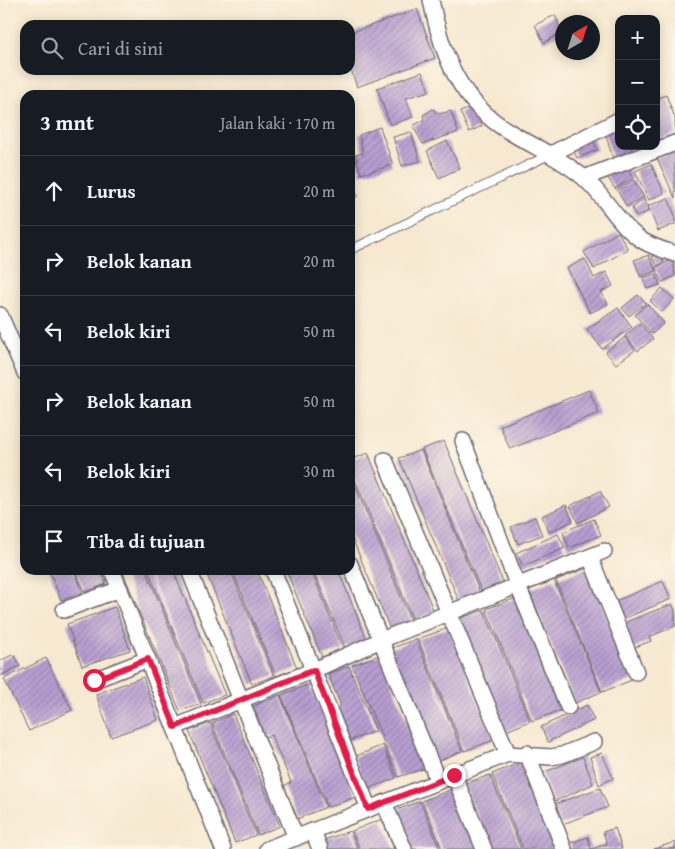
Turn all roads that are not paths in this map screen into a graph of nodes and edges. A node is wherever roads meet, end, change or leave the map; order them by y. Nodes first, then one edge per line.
1 (431, 0) edge
2 (615, 122) edge
3 (675, 143) edge
4 (550, 154) junction
5 (584, 178) junction
6 (355, 248) edge
7 (675, 254) edge
8 (0, 315) edge
9 (20, 361) edge
10 (462, 441) dead end
11 (385, 460) dead end
12 (114, 575) edge
13 (191, 575) edge
14 (275, 575) edge
15 (354, 575) edge
16 (517, 584) junction
17 (120, 590) junction
18 (64, 610) dead end
19 (449, 614) junction
20 (381, 640) junction
21 (148, 659) junction
22 (314, 670) junction
23 (636, 672) dead end
24 (94, 680) dead end
25 (240, 701) junction
26 (568, 707) dead end
27 (175, 727) junction
28 (594, 742) dead end
29 (527, 753) junction
30 (508, 754) junction
31 (454, 775) junction
32 (438, 781) junction
33 (384, 803) junction
34 (368, 809) junction
35 (313, 831) junction
36 (296, 838) junction
37 (223, 849) edge
38 (267, 849) edge
39 (320, 849) edge
40 (404, 849) edge
41 (484, 849) edge
42 (564, 849) edge

1 - 4 street
2 - 4 street
3 - 5 street
4 - 5 street
4 - 6 lane
5 - 7 street
8 - 9 street
10 - 16 street
11 - 19 street
12 - 17 street
13 - 25 street
14 - 22 street
15 - 20 street
16 - 19 street
16 - 23 street
16 - 26 street
17 - 18 street
17 - 21 street
19 - 20 street
19 - 30 street
20 - 22 street
20 - 32 street
21 - 24 street
21 - 27 street
22 - 25 street
22 - 34 street
25 - 27 street
25 - 36 street
27 - 37 street
28 - 29 street
29 - 30 street
29 - 42 street
30 - 31 street
31 - 32 street
31 - 41 street
32 - 33 street
33 - 34 street
33 - 40 street
34 - 35 street
35 - 36 street
35 - 39 street
36 - 38 street

